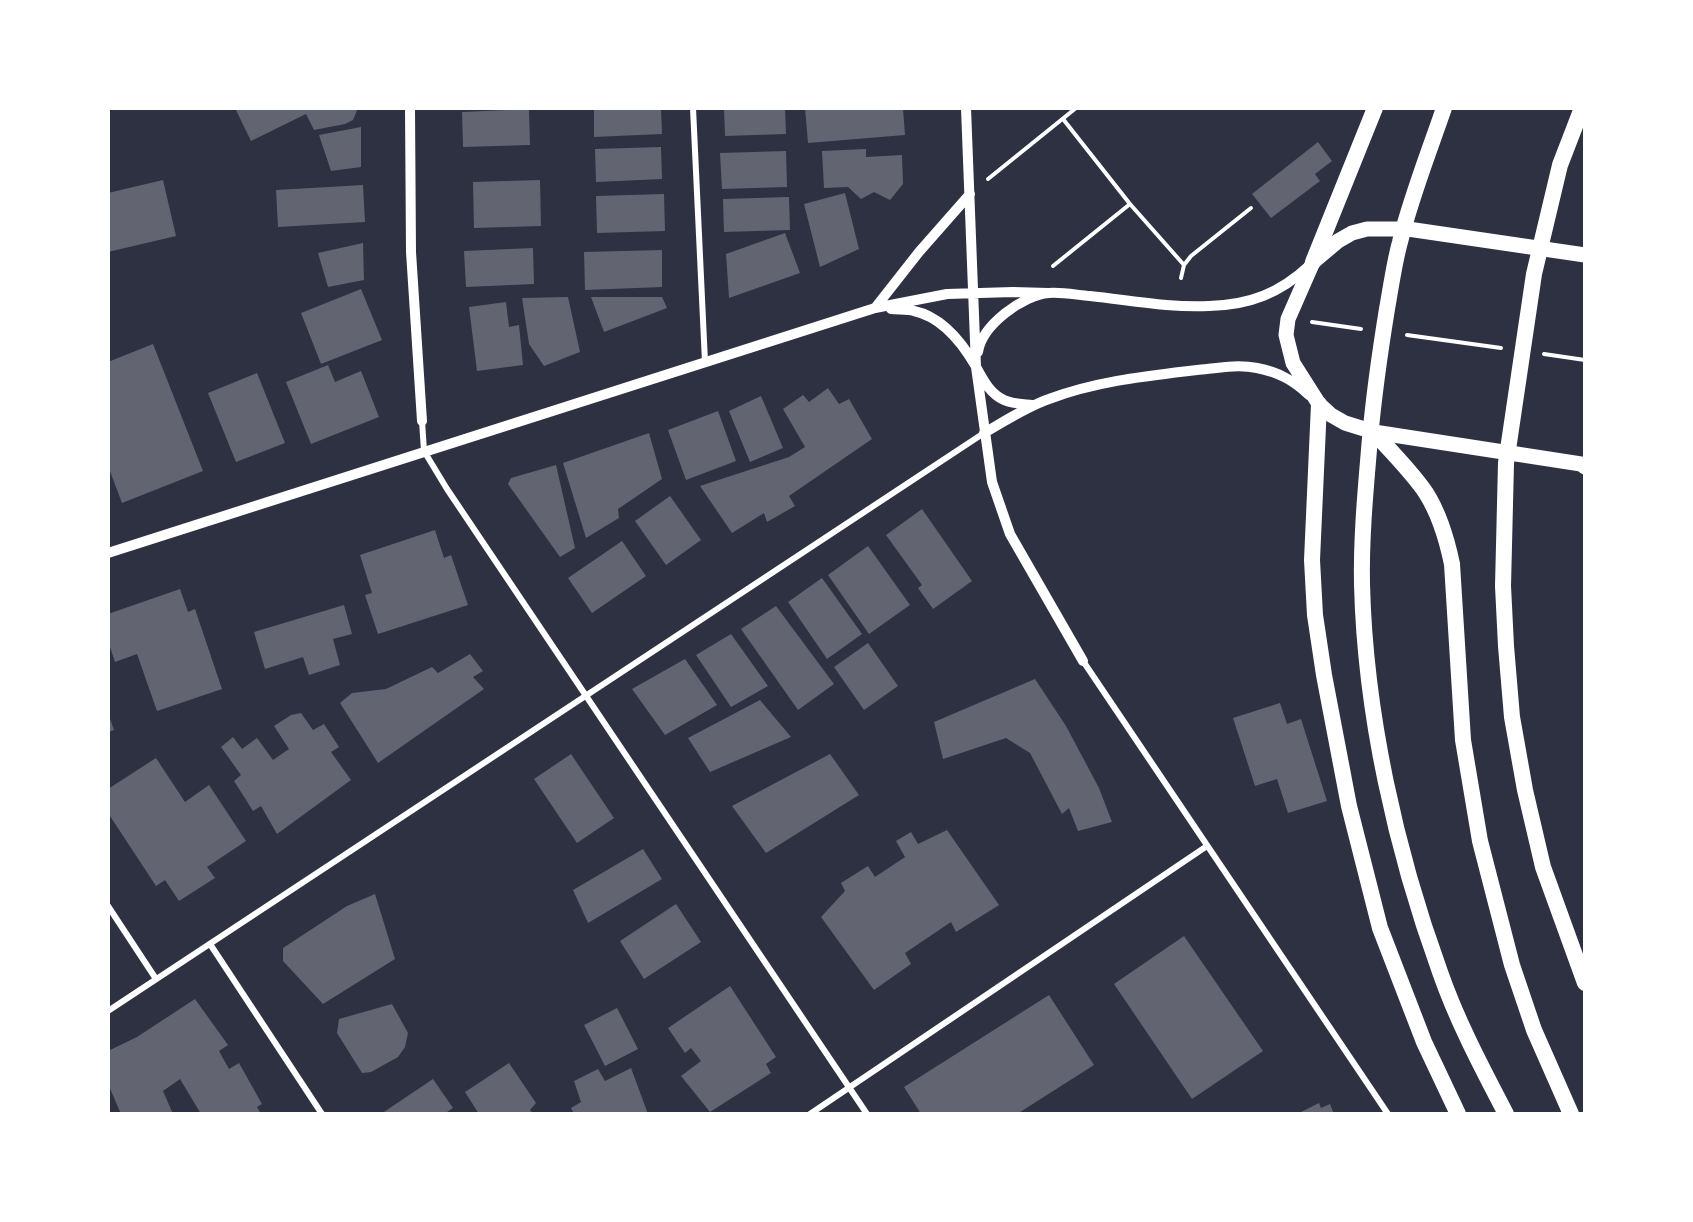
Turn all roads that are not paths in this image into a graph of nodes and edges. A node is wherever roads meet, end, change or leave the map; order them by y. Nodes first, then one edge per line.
1 (410, 108) edge
2 (693, 108) edge
3 (966, 108) edge
4 (1375, 108) edge
5 (1444, 108) edge
6 (1582, 108) edge
7 (970, 194) junction
8 (1585, 255) edge
9 (1313, 262) junction
10 (973, 293) junction
11 (1048, 293) junction
12 (875, 308) junction
13 (705, 362) junction
14 (976, 367) junction
15 (1319, 404) junction
16 (1032, 405) junction
17 (422, 421) joint
18 (1374, 432) junction
19 (984, 433) junction
20 (424, 451) junction
21 (1584, 465) edge
22 (108, 553) edge
23 (1083, 661) joint
24 (586, 696) junction
25 (1207, 846) junction
26 (108, 906) edge
27 (210, 944) junction
28 (156, 979) junction
29 (1585, 983) edge
30 (108, 1011) edge
31 (849, 1088) junction
32 (322, 1114) edge
33 (810, 1114) edge
34 (867, 1114) edge
35 (1388, 1114) edge
36 (1458, 1114) edge
37 (1506, 1114) edge
38 (1571, 1114) edge

1 - 17 street
2 - 13 street
3 - 7 street
4 - 9 highway
5 - 37 highway
6 - 29 highway
7 - 10 street
7 - 12 street
8 - 9 main road
9 - 11 street
9 - 15 main road
10 - 11 street
10 - 12 street
10 - 14 street
11 - 14 street
12 - 13 street
12 - 14 street
13 - 20 street
14 - 16 street
14 - 19 street
15 - 16 street
15 - 18 main road
15 - 36 highway
16 - 19 street
17 - 20 street
18 - 21 main road
18 - 38 highway
19 - 23 street
19 - 24 street
20 - 22 street
20 - 24 street
23 - 25 street
24 - 27 street
24 - 31 street
25 - 31 street
25 - 35 street
26 - 28 street
27 - 28 street
27 - 32 street
28 - 30 street
31 - 33 street
31 - 34 street

